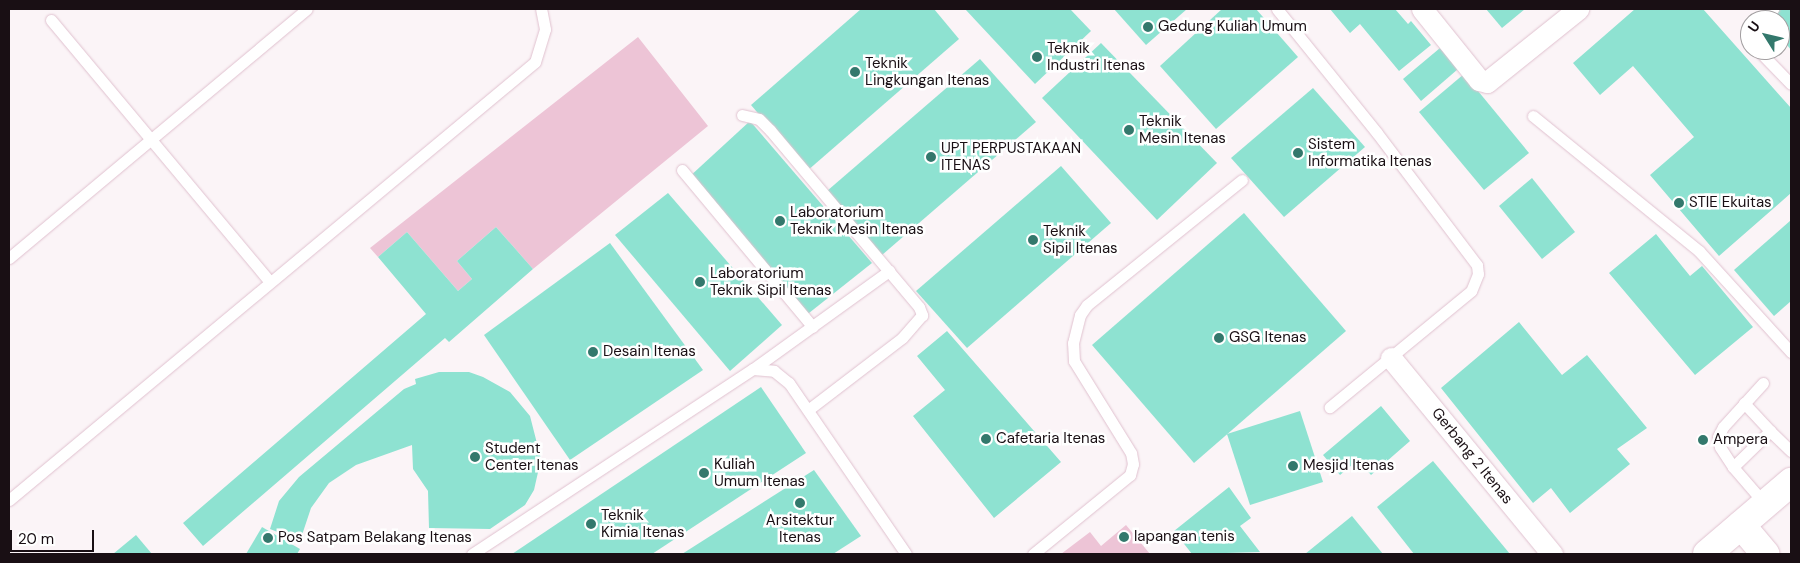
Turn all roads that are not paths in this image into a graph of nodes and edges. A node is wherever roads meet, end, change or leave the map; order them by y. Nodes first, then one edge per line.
1 (307, 9) edge
2 (541, 9) edge
3 (1277, 9) edge
4 (1422, 9) edge
5 (1578, 9) edge
6 (51, 20) dead end
7 (1768, 60) edge
8 (1791, 84) edge
9 (742, 115) dead end
10 (1533, 116) dead end
11 (153, 139) junction
12 (682, 170) dead end
13 (1242, 180) dead end
14 (9, 258) edge
15 (889, 271) junction
16 (270, 282) junction
17 (813, 327) junction
18 (1791, 351) edge
19 (1391, 358) junction
20 (754, 369) junction
21 (1763, 383) dead end
22 (1744, 404) junction
23 (1330, 407) dead end
24 (809, 409) junction
25 (1770, 431) junction
26 (1791, 451) edge
27 (1732, 467) junction
28 (1791, 482) edge
29 (9, 500) edge
30 (1765, 504) junction
31 (1741, 525) junction
32 (472, 554) edge
33 (906, 554) edge
34 (1033, 554) edge
35 (1552, 554) edge
36 (1707, 554) edge
37 (1765, 554) edge

1 - 11 lane
2 - 16 lane
3 - 19 lane
4 - 5 street
6 - 11 lane
7 - 8 lane
9 - 15 lane
10 - 18 lane
11 - 14 lane
11 - 16 lane
12 - 17 lane
13 - 34 lane
15 - 17 lane
15 - 24 lane
16 - 29 lane
17 - 20 lane
19 - 23 lane
19 - 35 street, Gerbang 2 Itenas
20 - 24 lane
20 - 32 lane
21 - 22 lane
22 - 25 lane
22 - 27 lane
24 - 33 lane
25 - 26 lane
25 - 27 lane
27 - 30 lane
28 - 30 main road
30 - 31 main road
31 - 36 main road
31 - 37 main road

